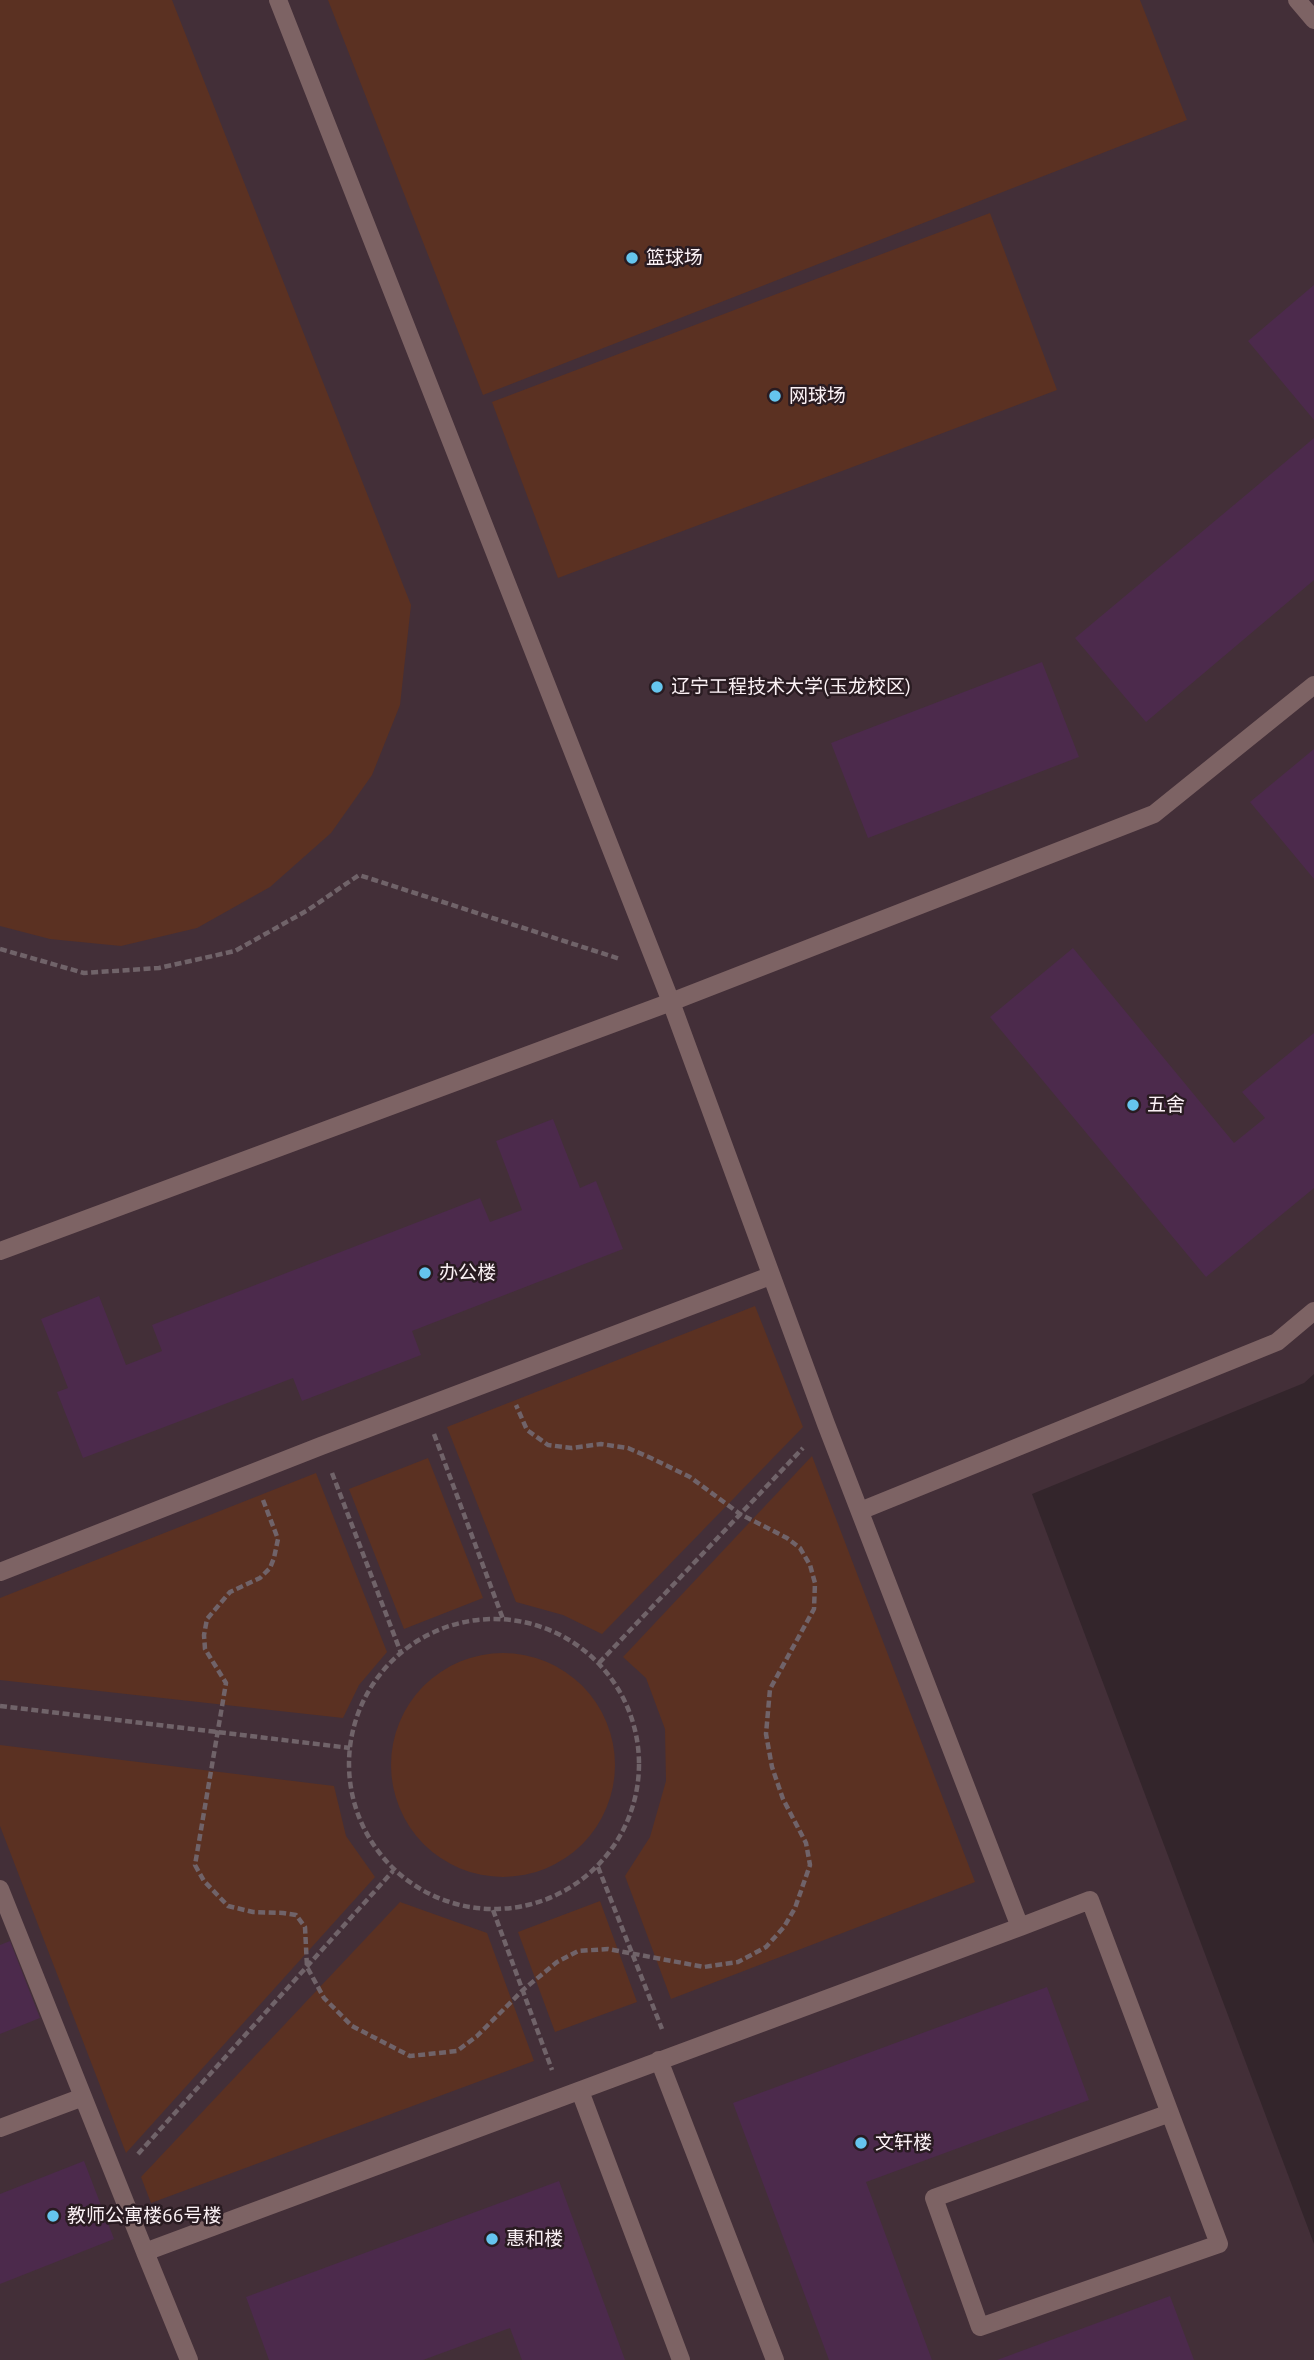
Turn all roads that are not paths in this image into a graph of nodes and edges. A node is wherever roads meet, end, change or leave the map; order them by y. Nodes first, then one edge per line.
1 (278, 0) edge
2 (1297, 0) edge
3 (1314, 20) edge
4 (1314, 685) edge
5 (671, 1002) junction
6 (0, 1251) edge
7 (770, 1276) junction
8 (1314, 1311) edge
9 (860, 1511) junction
10 (0, 1572) edge
11 (0, 1889) edge
12 (1020, 1927) junction
13 (665, 2057) junction
14 (580, 2091) junction
15 (83, 2097) junction
16 (1170, 2113) junction
17 (0, 2128) edge
18 (145, 2252) junction
19 (189, 2360) edge
20 (681, 2360) edge
21 (775, 2360) edge

1 - 5 street
2 - 3 street
4 - 5 street
5 - 6 street
5 - 7 street
7 - 9 street
7 - 10 street
8 - 9 street
9 - 12 street
11 - 15 street
12 - 13 street
12 - 16 street
13 - 14 street
13 - 21 street
14 - 18 street
14 - 20 street
15 - 17 street
15 - 18 street
16 - 16 street
18 - 19 street

